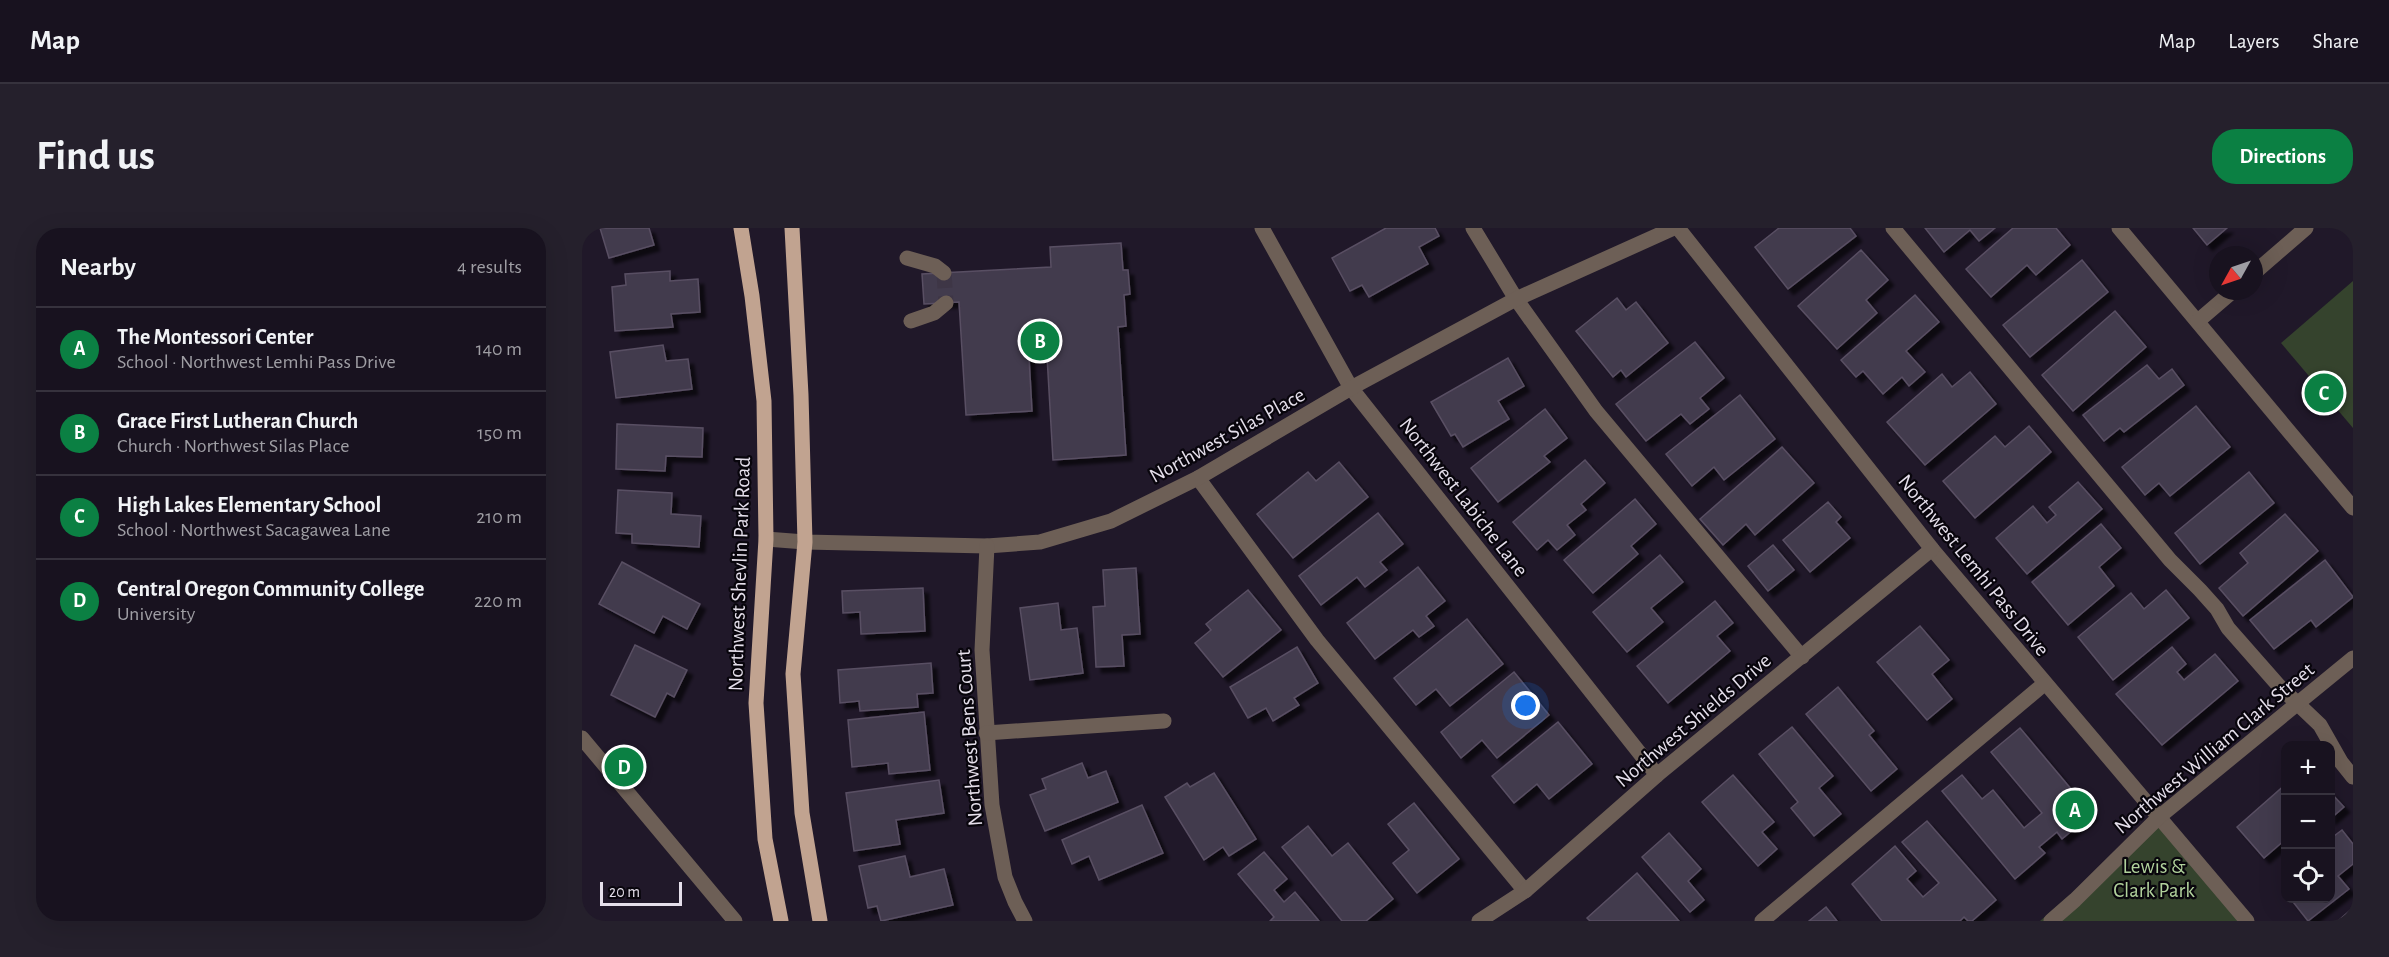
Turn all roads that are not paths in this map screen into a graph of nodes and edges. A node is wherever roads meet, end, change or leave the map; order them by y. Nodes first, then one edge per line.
1 (741, 228) edge
2 (792, 228) edge
3 (1262, 228) edge
4 (1473, 228) edge
5 (1676, 228) edge
6 (1893, 228) edge
7 (2119, 228) edge
8 (2306, 228) edge
9 (907, 258) dead end
10 (2263, 265) edge
11 (944, 273) dead end
12 (1516, 299) junction
13 (2222, 300) edge
14 (946, 303) dead end
15 (911, 321) dead end
16 (2198, 321) junction
17 (1351, 388) junction
18 (1198, 478) junction
19 (2353, 508) edge
20 (766, 539) junction
21 (805, 542) junction
22 (987, 546) junction
23 (1932, 549) junction
24 (1803, 657) junction
25 (2353, 657) edge
26 (2044, 684) junction
27 (2297, 703) junction
28 (1164, 721) dead end
29 (986, 733) junction
30 (582, 738) edge
31 (1657, 775) junction
32 (2353, 777) edge
33 (2159, 817) junction
34 (1526, 891) junction
35 (735, 921) edge
36 (781, 921) edge
37 (820, 921) edge
38 (1025, 921) edge
39 (1479, 921) edge
40 (1762, 921) edge
41 (2051, 921) edge
42 (2247, 921) edge

1 - 20 main road, Northwest Shevlin Park Road
2 - 21 main road
3 - 17 street, Northwest Labiche Lane
4 - 12 street
5 - 12 street, Northwest Silas Place
5 - 23 street, Northwest Lemhi Pass Drive
6 - 27 street
7 - 16 street
8 - 10 street
9 - 11 street
12 - 17 street, Northwest Silas Place
12 - 24 street
13 - 16 street
14 - 15 street
16 - 19 street
17 - 18 street, Northwest Silas Place
17 - 31 street, Northwest Labiche Lane
18 - 22 street, Northwest Silas Place
18 - 34 street
20 - 21 street, Northwest Silas Place
20 - 36 main road, Northwest Shevlin Park Road
21 - 22 street, Northwest Silas Place
21 - 37 main road
22 - 29 street, Northwest Bens Court
23 - 24 street, Northwest Shields Drive
23 - 26 street, Northwest Lemhi Pass Drive
24 - 31 street, Northwest Shields Drive
25 - 27 street, Northwest William Clark Street
26 - 33 street, Northwest Lemhi Pass Drive
26 - 40 street
27 - 32 street
27 - 33 street, Northwest William Clark Street
28 - 29 street
29 - 38 street, Northwest Bens Court
30 - 35 street
31 - 34 street, Northwest Shields Drive
33 - 41 street, Northwest William Clark Street
33 - 42 street, Northwest Lemhi Pass Drive
34 - 39 street, Northwest Shields Drive

